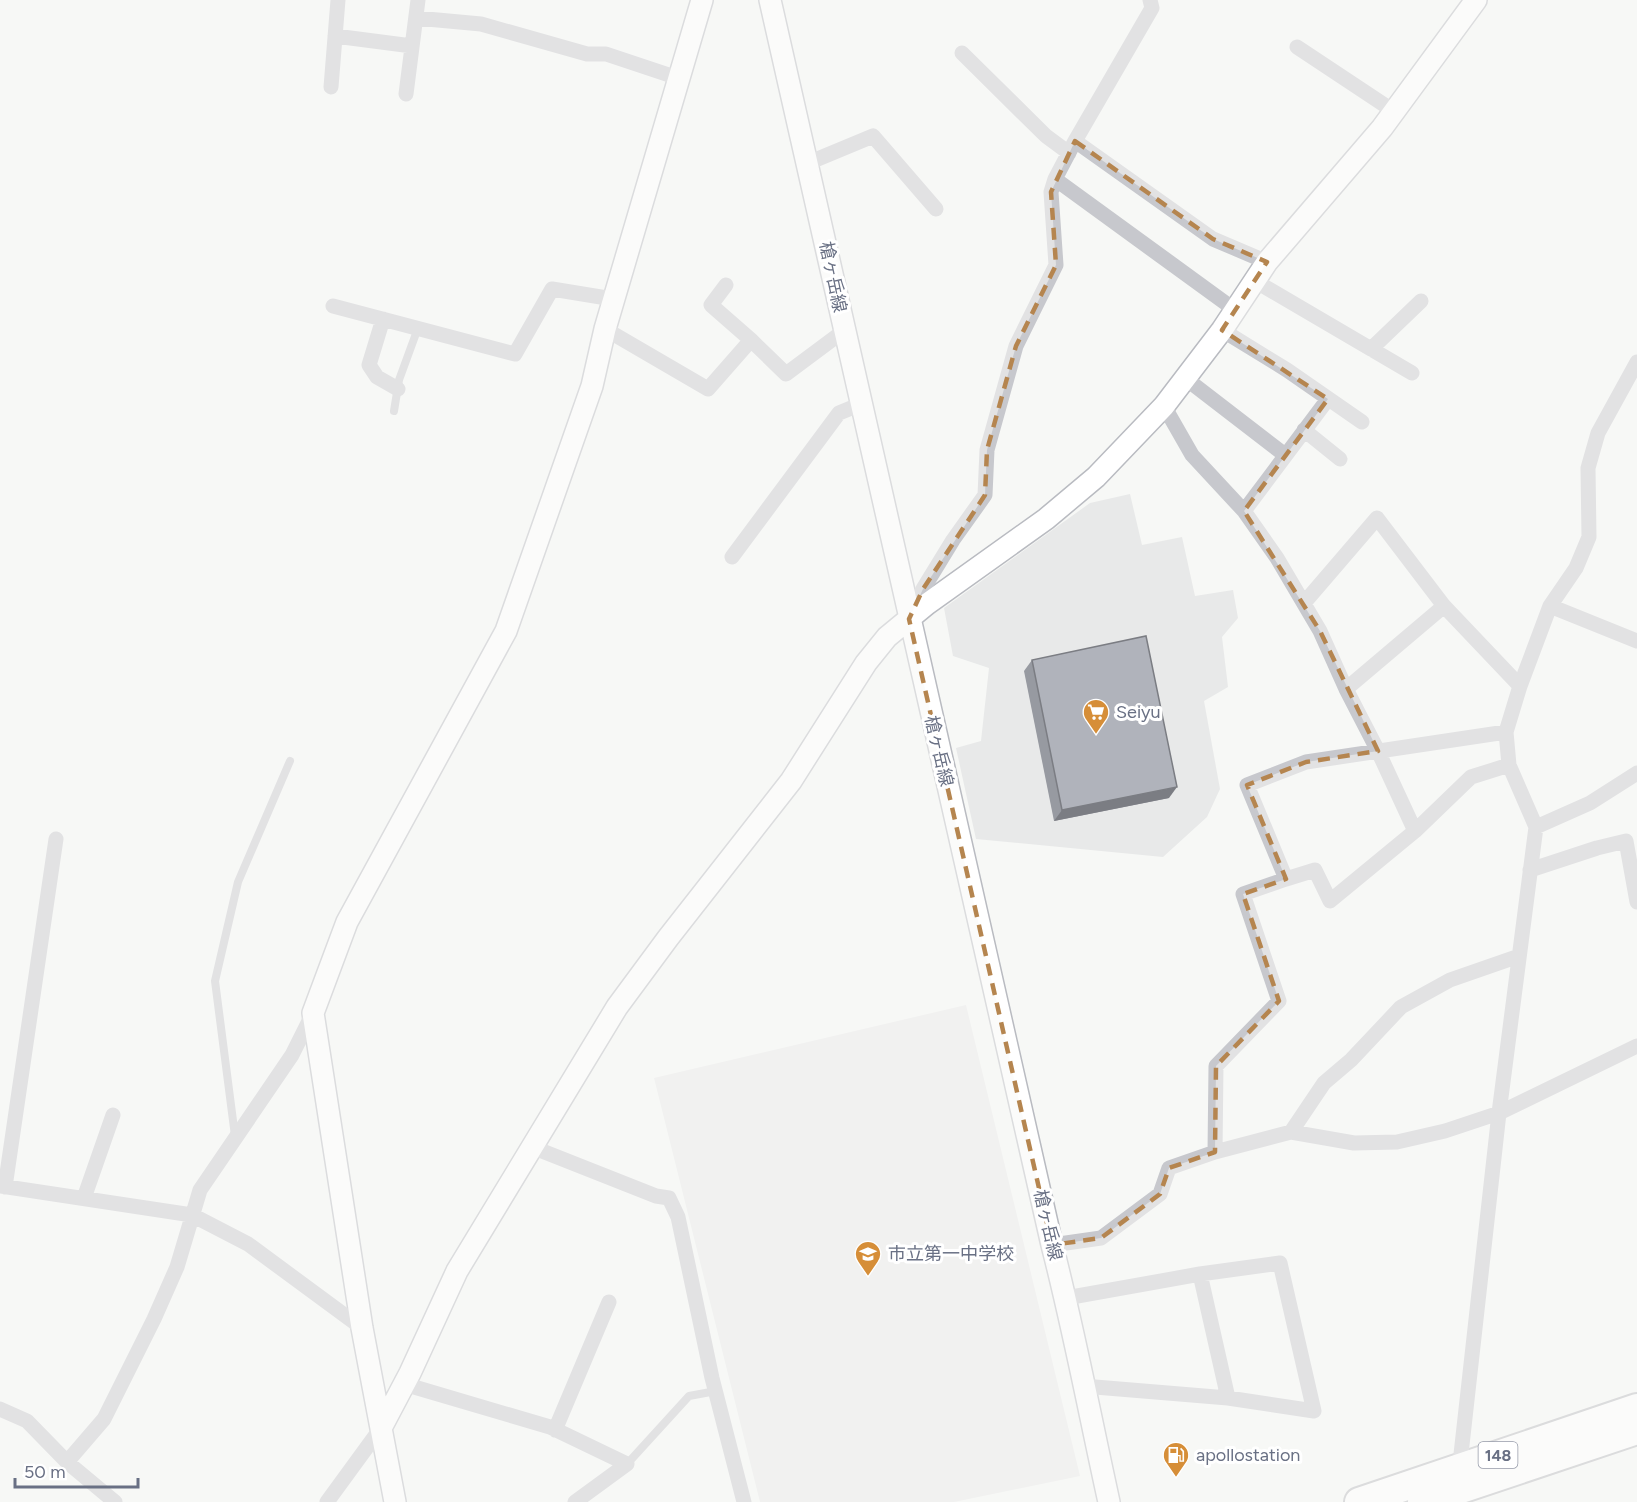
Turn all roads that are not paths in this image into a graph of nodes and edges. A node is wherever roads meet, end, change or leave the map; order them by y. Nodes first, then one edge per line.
1 (338, 0) edge
2 (418, 0) edge
3 (702, 0) edge
4 (770, 0) edge
5 (1150, 0) edge
6 (1476, 0) edge
7 (416, 18) junction
8 (335, 36) junction
9 (412, 46) junction
10 (1297, 47) dead end
11 (962, 53) dead end
12 (678, 78) junction
13 (331, 87) dead end
14 (406, 94) dead end
15 (1395, 112) junction
16 (1072, 147) junction
17 (808, 163) junction
18 (1055, 179) junction
19 (936, 209) dead end
20 (1267, 262) junction
21 (1255, 281) junction
22 (726, 285) dead end
23 (613, 300) junction
24 (1421, 301) dead end
25 (333, 306) dead end
26 (1235, 310) junction
27 (383, 319) junction
28 (418, 328) junction
29 (604, 329) junction
30 (844, 330) junction
31 (1222, 330) junction
32 (751, 340) junction
33 (1371, 349) junction
34 (1637, 362) edge
35 (1412, 373) dead end
36 (1185, 378) junction
37 (398, 389) junction
38 (1328, 399) junction
39 (861, 404) junction
40 (1164, 406) junction
41 (394, 411) dead end
42 (1362, 422) dead end
43 (1304, 430) junction
44 (1286, 455) junction
45 (1340, 459) dead end
46 (1244, 511) junction
47 (732, 557) dead end
48 (1304, 603) junction
49 (1444, 606) junction
50 (1550, 606) junction
51 (909, 619) junction
52 (1637, 641) edge
53 (1520, 686) junction
54 (1346, 689) junction
55 (1506, 732) junction
56 (1378, 750) junction
57 (290, 761) dead end
58 (1509, 765) junction
59 (1637, 772) edge
60 (1536, 827) junction
61 (1415, 831) junction
62 (56, 839) dead end
63 (1530, 870) junction
64 (1286, 879) junction
65 (1637, 902) edge
66 (1519, 956) junction
67 (314, 1013) junction
68 (1637, 1046) edge
69 (1499, 1113) junction
70 (113, 1115) dead end
71 (1292, 1132) junction
72 (236, 1138) junction
73 (532, 1147) junction
74 (1215, 1152) junction
75 (3, 1186) edge
76 (84, 1198) junction
77 (192, 1215) junction
78 (1052, 1245) junction
79 (1200, 1274) junction
80 (1066, 1298) junction
81 (609, 1302) dead end
82 (362, 1328) junction
83 (404, 1384) junction
84 (1083, 1386) junction
85 (716, 1391) junction
86 (1228, 1398) junction
87 (1637, 1408) edge
88 (0, 1409) edge
89 (381, 1428) junction
90 (555, 1430) junction
91 (1637, 1430) edge
92 (67, 1462) junction
93 (627, 1464) junction
94 (1457, 1487) edge
95 (115, 1502) edge
96 (327, 1502) edge
97 (395, 1502) edge
98 (575, 1502) edge
99 (744, 1502) edge
100 (1109, 1502) edge
101 (1359, 1502) edge
102 (1422, 1502) edge

1 - 8 street
2 - 7 street
3 - 12 street
4 - 17 street, 槍ヶ岳線
5 - 16 street
6 - 15 street
7 - 9 street
7 - 12 street
8 - 9 street
8 - 13 street
9 - 14 street
10 - 15 street
11 - 16 street
12 - 23 street
15 - 20 street
16 - 18 street
16 - 20 street
17 - 19 street
17 - 30 street, 槍ヶ岳線
18 - 26 street
18 - 51 street
20 - 21 street
21 - 26 street
21 - 33 street
22 - 32 street
23 - 28 street
23 - 29 street
24 - 33 street
25 - 27 street
26 - 31 street
27 - 28 street
27 - 37 street
28 - 37 lane
29 - 32 street
29 - 67 street
30 - 32 street
30 - 39 street, 槍ヶ岳線
31 - 36 street
31 - 38 street
33 - 35 street
34 - 50 street
36 - 40 street
36 - 44 street
37 - 41 lane
38 - 42 street
38 - 43 street
39 - 47 street
39 - 51 street, 槍ヶ岳線
40 - 46 street
40 - 51 street
43 - 44 street
43 - 45 street
44 - 46 street
46 - 48 street
48 - 49 street
48 - 54 street
49 - 53 street
49 - 54 street
50 - 52 street
50 - 53 street
51 - 73 street
51 - 78 street, 槍ヶ岳線
53 - 55 street
54 - 56 street
55 - 56 street
55 - 58 street
56 - 61 street
56 - 64 street
57 - 72 lane
58 - 60 street
58 - 61 street
59 - 60 street
60 - 63 street
61 - 64 street
62 - 75 street
63 - 65 street
63 - 66 street
64 - 74 street
66 - 69 street
66 - 71 street
67 - 72 street
67 - 82 street
68 - 69 street
69 - 71 street
69 - 94 street
70 - 76 street
71 - 74 street
72 - 77 street
73 - 83 street
73 - 85 street
74 - 78 street
75 - 76 street
76 - 77 street
77 - 82 street
77 - 92 street
78 - 80 street, 槍ヶ岳線
79 - 80 street
79 - 86 street
79 - 86 street
80 - 84 street, 槍ヶ岳線
81 - 90 street
82 - 89 street
83 - 89 street
83 - 90 street
84 - 86 street
84 - 100 street, 槍ヶ岳線
85 - 93 lane
85 - 99 street
87 - 94 highway, 148
88 - 92 street
89 - 96 street
89 - 97 street
90 - 93 street
91 - 94 highway, 148
92 - 95 street
93 - 98 street
94 - 101 highway, 148
94 - 102 highway, 148

